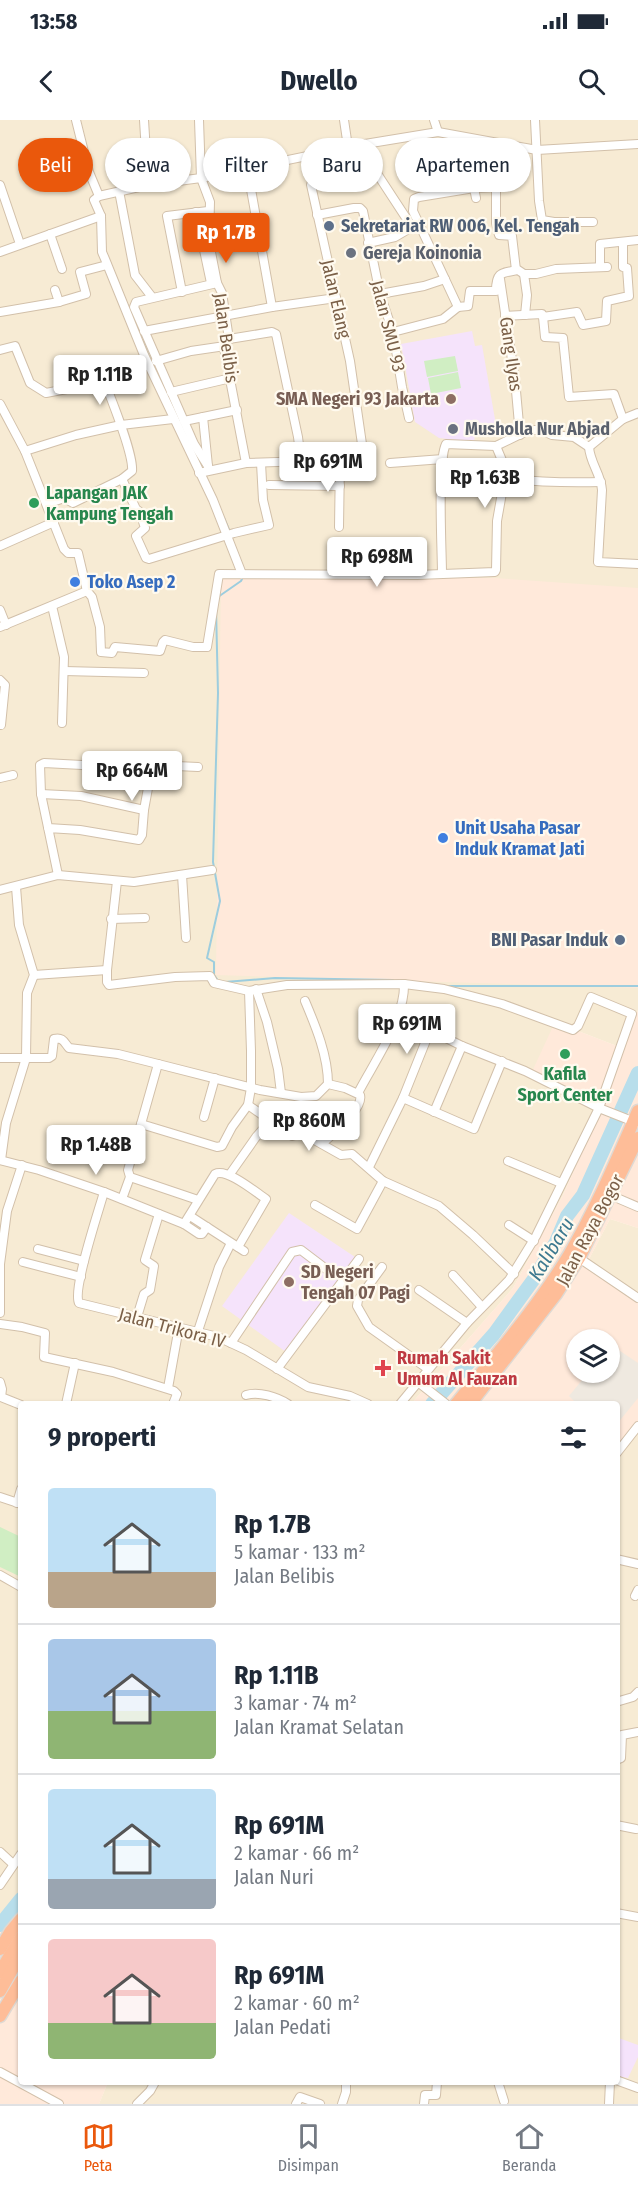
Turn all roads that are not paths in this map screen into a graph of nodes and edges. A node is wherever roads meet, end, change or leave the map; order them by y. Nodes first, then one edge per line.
1 (76, 120) edge
2 (144, 120) edge
3 (208, 120) edge
4 (344, 120) edge
5 (434, 120) edge
6 (535, 120) edge
7 (199, 121) edge
8 (438, 132) junction
9 (145, 138) edge
10 (347, 138) edge
11 (467, 138) edge
12 (383, 141) edge
13 (638, 146) edge
14 (531, 149) edge
15 (537, 150) junction
16 (201, 178) junction
17 (191, 179) edge
18 (383, 182) edge
19 (0, 184) edge
20 (115, 192) edge
21 (119, 192) edge
22 (251, 192) edge
23 (312, 192) edge
24 (450, 192) edge
25 (475, 192) edge
26 (496, 192) edge
27 (97, 197) junction
28 (476, 198) dead end
29 (208, 211) junction
30 (413, 211) junction
31 (196, 212) junction
32 (316, 215) junction
33 (405, 215) junction
34 (101, 216) junction
35 (167, 216) junction
36 (156, 218) dead end
37 (593, 222) dead end
38 (210, 228) junction
39 (200, 229) junction
40 (50, 234) junction
41 (638, 240) edge
42 (368, 243) junction
43 (623, 243) junction
44 (20, 244) junction
45 (0, 252) edge
46 (210, 262) junction
47 (107, 264) junction
48 (62, 268) dead end
49 (520, 272) junction
50 (500, 274) junction
51 (445, 279) junction
52 (214, 283) junction
53 (55, 290) dead end
54 (182, 292) junction
55 (380, 294) junction
56 (152, 297) junction
57 (336, 298) junction
58 (59, 302) junction
59 (272, 307) junction
60 (458, 307) junction
61 (0, 312) edge
62 (525, 315) junction
63 (226, 316) junction
64 (505, 316) junction
65 (543, 317) junction
66 (144, 332) junction
67 (393, 332) junction
68 (227, 342) junction
69 (0, 350) edge
70 (152, 363) junction
71 (103, 378) junction
72 (231, 378) junction
73 (171, 392) junction
74 (0, 404) edge
75 (237, 410) junction
76 (638, 413) edge
77 (203, 417) junction
78 (3, 418) edge
79 (410, 418) dead end
80 (172, 419) junction
81 (623, 419) junction
82 (184, 421) junction
83 (121, 425) junction
84 (520, 435) junction
85 (496, 446) junction
86 (589, 447) junction
87 (25, 451) junction
88 (443, 459) junction
89 (340, 460) junction
90 (301, 461) junction
91 (261, 463) junction
92 (390, 463) dead end
93 (246, 464) junction
94 (204, 471) junction
95 (504, 478) junction
96 (122, 479) junction
97 (602, 482) junction
98 (269, 485) dead end
99 (340, 486) junction
100 (47, 504) junction
101 (54, 522) junction
102 (339, 527) dead end
103 (230, 534) junction
104 (0, 546) edge
105 (638, 564) edge
106 (244, 574) junction
107 (442, 574) junction
108 (87, 591) junction
109 (52, 606) junction
110 (0, 610) edge
111 (3, 626) edge
112 (64, 671) junction
113 (144, 674) dead end
114 (0, 680) edge
115 (62, 723) dead end
116 (1, 726) edge
117 (198, 767) dead end
118 (13, 775) dead end
119 (150, 777) junction
120 (0, 778) edge
121 (41, 794) junction
122 (144, 810) junction
123 (48, 828) junction
124 (212, 870) dead end
125 (58, 875) junction
126 (182, 875) junction
127 (117, 881) junction
128 (16, 886) junction
129 (0, 890) edge
130 (145, 918) dead end
131 (111, 919) junction
132 (186, 938) dead end
133 (106, 970) junction
134 (34, 975) junction
135 (404, 984) junction
136 (252, 990) junction
137 (305, 1001) dead end
138 (462, 1046) junction
139 (0, 1058) edge
140 (26, 1058) junction
141 (502, 1061) junction
142 (158, 1064) junction
143 (215, 1078) junction
144 (328, 1084) junction
145 (250, 1088) junction
146 (358, 1093) junction
147 (281, 1094) junction
148 (403, 1098) junction
149 (248, 1105) junction
150 (602, 1109) junction
151 (435, 1112) junction
152 (204, 1117) dead end
153 (634, 1118) edge
154 (270, 1121) junction
155 (141, 1124) junction
156 (638, 1138) edge
157 (322, 1144) junction
158 (0, 1160) edge
159 (508, 1161) dead end
160 (22, 1165) junction
161 (370, 1165) dead end
162 (230, 1174) junction
163 (130, 1177) junction
164 (383, 1181) junction
165 (561, 1184) junction
166 (104, 1192) junction
167 (610, 1195) junction
168 (122, 1199) junction
169 (198, 1200) junction
170 (315, 1205) dead end
171 (638, 1207) edge
172 (159, 1214) junction
173 (190, 1216) junction
174 (183, 1224) junction
175 (509, 1225) dead end
176 (207, 1227) junction
177 (534, 1241) junction
178 (238, 1247) junction
179 (39, 1249) dead end
180 (579, 1258) junction
181 (359, 1259) dead end
182 (84, 1261) junction
183 (23, 1262) dead end
184 (0, 1264) edge
185 (382, 1267) dead end
186 (326, 1269) dead end
187 (514, 1274) junction
188 (453, 1275) dead end
189 (81, 1276) junction
190 (558, 1282) junction
191 (419, 1290) dead end
192 (638, 1298) edge
193 (482, 1307) junction
194 (0, 1313) edge
195 (137, 1317) junction
196 (467, 1323) junction
197 (0, 1324) edge
198 (180, 1327) junction
199 (198, 1331) junction
200 (231, 1342) junction
201 (75, 1363) junction
202 (277, 1369) junction
203 (428, 1369) junction
204 (0, 1382) edge
205 (418, 1382) junction
206 (168, 1388) junction
207 (246, 1395) dead end
208 (0, 1398) edge
209 (67, 1401) edge
210 (174, 1401) edge
211 (281, 1401) edge
212 (361, 1401) edge
213 (402, 1401) edge
214 (441, 1401) edge
215 (458, 1401) edge
216 (472, 1401) edge
217 (18, 1404) edge
218 (638, 1426) edge
219 (620, 1449) edge
220 (0, 1497) edge
221 (18, 1504) edge
222 (620, 1560) edge
223 (638, 1564) edge
224 (0, 1575) edge
225 (18, 1585) edge
226 (636, 1698) edge
227 (620, 1701) edge
228 (638, 1732) edge
229 (620, 1758) edge
230 (620, 1826) edge
231 (636, 1829) dead end
232 (0, 1852) edge
233 (18, 1858) edge
234 (13, 1864) junction
235 (0, 1885) edge
236 (620, 1914) edge
237 (638, 1917) edge
238 (18, 1922) edge
239 (18, 1942) edge
240 (0, 1949) edge
241 (18, 1959) edge
242 (0, 1971) edge
243 (18, 1987) edge
244 (0, 1991) edge
245 (0, 2016) edge
246 (0, 2072) edge
247 (620, 2081) edge
248 (18, 2082) edge
249 (24, 2085) edge
250 (153, 2085) edge
251 (346, 2085) edge
252 (437, 2085) edge
253 (499, 2085) edge
254 (610, 2085) edge
255 (638, 2088) edge
256 (504, 2102) dead end
257 (141, 2103) edge
258 (59, 2104) edge
259 (296, 2104) edge
260 (320, 2104) edge
261 (342, 2104) edge
262 (424, 2104) edge
263 (609, 2104) edge

1 - 27 street
2 - 9 street
3 - 7 street
4 - 10 street
5 - 8 street
6 - 15 street
7 - 16 street, Jalan Belibis
8 - 11 street
8 - 12 street
13 - 15 street
14 - 15 street
15 - 37 street
16 - 17 street
16 - 29 street, Jalan Belibis
18 - 33 street
19 - 44 street
20 - 27 street
21 - 56 street
22 - 59 street
23 - 32 street, Jalan Elang
24 - 30 street
25 - 28 street
26 - 49 street
27 - 34 street
29 - 31 street
29 - 38 street, Jalan Belibis
30 - 33 street
30 - 51 street
31 - 35 street
31 - 39 street, Jalan Belibis
32 - 42 street, Jalan SMU 93
32 - 57 street, Jalan Elang
33 - 42 street
34 - 40 street
34 - 47 street
35 - 36 street
35 - 54 street
38 - 39 street
38 - 46 street, Jalan Belibis
39 - 46 street, Jalan Belibis
40 - 44 street
40 - 48 street
41 - 43 street
42 - 55 street, Jalan SMU 93
43 - 49 street
43 - 65 street
44 - 45 street
46 - 52 street, Jalan Belibis
47 - 58 street
47 - 70 street
49 - 50 street
49 - 62 street
50 - 60 street
50 - 64 street, Gang Ilyas
51 - 55 street
51 - 60 street
52 - 54 street
52 - 63 street, Jalan Belibis
53 - 58 street
54 - 56 street
55 - 67 street, Jalan SMU 93
56 - 66 street
57 - 59 street
57 - 89 street, Jalan Elang
58 - 61 street
59 - 63 street
60 - 67 street
62 - 64 street
62 - 65 street
63 - 66 street
63 - 68 street, Jalan Belibis
64 - 84 street, Gang Ilyas
65 - 81 street
66 - 70 street
67 - 79 street, Jalan SMU 93
68 - 70 street
68 - 72 street, Jalan Belibis
68 - 90 street
69 - 71 street
70 - 71 street
70 - 73 street
70 - 80 street
71 - 83 street
72 - 73 street
72 - 75 street, Jalan Belibis
73 - 82 street
74 - 78 street
75 - 77 street
75 - 93 street, Jalan Belibis
76 - 81 street
77 - 82 street
77 - 94 street
78 - 87 street
80 - 83 street
80 - 94 street
81 - 86 street
82 - 94 street
83 - 87 street
83 - 96 street
84 - 85 street
84 - 86 street
85 - 88 street
85 - 95 street
86 - 97 street
87 - 100 street
88 - 92 street
88 - 107 street
89 - 90 street
89 - 99 street
90 - 91 street
91 - 93 street
91 - 103 street
93 - 94 street
94 - 103 street
95 - 97 street
95 - 107 street
96 - 100 street
96 - 103 street
97 - 105 street
98 - 99 street
99 - 102 street
100 - 101 street
101 - 104 street
101 - 108 street
103 - 106 street
106 - 107 street
106 - 108 street
108 - 109 street
109 - 111 street
109 - 112 street
110 - 111 street
112 - 113 street
112 - 115 street
114 - 116 street
117 - 119 street
118 - 120 street
119 - 121 street
119 - 122 street
121 - 122 street
121 - 123 street
122 - 123 street
123 - 125 street
124 - 126 street
125 - 127 street
125 - 128 street
126 - 127 street
126 - 132 street
127 - 131 street
128 - 129 street
128 - 134 street
130 - 131 street
131 - 133 street
133 - 134 street
133 - 136 street
134 - 140 street
135 - 136 street
135 - 146 street
135 - 150 street
136 - 145 street
136 - 147 street
137 - 144 street
138 - 141 street
138 - 148 street
138 - 151 street
139 - 140 street
140 - 142 street
140 - 158 street
141 - 150 street
141 - 151 street
142 - 143 street
142 - 155 street
143 - 145 street
143 - 152 street
144 - 146 street
144 - 147 street
145 - 147 street
145 - 149 street
146 - 157 street
148 - 151 street
148 - 161 street
149 - 154 street
149 - 155 street
150 - 153 street
150 - 165 street
153 - 190 highway, Jalan Raya Bogor
154 - 157 street
154 - 162 street
155 - 163 street
156 - 167 highway, Jalan Raya Bogor
157 - 164 street
158 - 160 street
159 - 165 street
160 - 166 street
160 - 184 street
162 - 169 street
162 - 178 street
163 - 168 street
163 - 169 street
164 - 170 street
164 - 187 street
165 - 177 street
166 - 168 street
166 - 182 street, Jalan Trikora IV
167 - 171 street
167 - 180 highway, Jalan Raya Bogor
168 - 172 street
169 - 173 street
172 - 174 street
172 - 195 street
173 - 174 street
173 - 176 street
174 - 176 street
175 - 177 street
176 - 178 street
177 - 187 street
178 - 199 street
179 - 182 street
180 - 190 highway, Jalan Raya Bogor
180 - 192 street
181 - 202 street
182 - 189 street, Jalan Trikora IV
183 - 189 street
184 - 194 street
185 - 203 street
186 - 200 street
187 - 193 street
188 - 193 street
189 - 195 street, Jalan Trikora IV
190 - 215 highway, Jalan Raya Bogor
190 - 216 highway, Jalan Raya Bogor
191 - 196 street
193 - 196 street
195 - 198 street, Jalan Trikora IV
196 - 203 street
197 - 201 street
198 - 199 street, Jalan Trikora IV
198 - 206 street
199 - 200 street, Jalan Trikora IV
200 - 202 street, Jalan Trikora IV
201 - 206 street
201 - 209 street
202 - 212 street, Jalan Trikora IV
203 - 205 street
204 - 208 street
205 - 213 street
205 - 214 street
206 - 210 street
207 - 211 street
208 - 217 street
218 - 219 street
220 - 221 street
222 - 223 street
224 - 225 street
226 - 227 street
228 - 229 street
230 - 231 street
232 - 234 street
233 - 234 street
234 - 235 street
236 - 237 street
238 - 240 highway
239 - 242 highway
241 - 244 highway
243 - 245 highway
246 - 248 street
247 - 255 street
249 - 258 street
250 - 257 street
251 - 261 street
252 - 262 street
253 - 256 street
254 - 263 street
259 - 260 street

